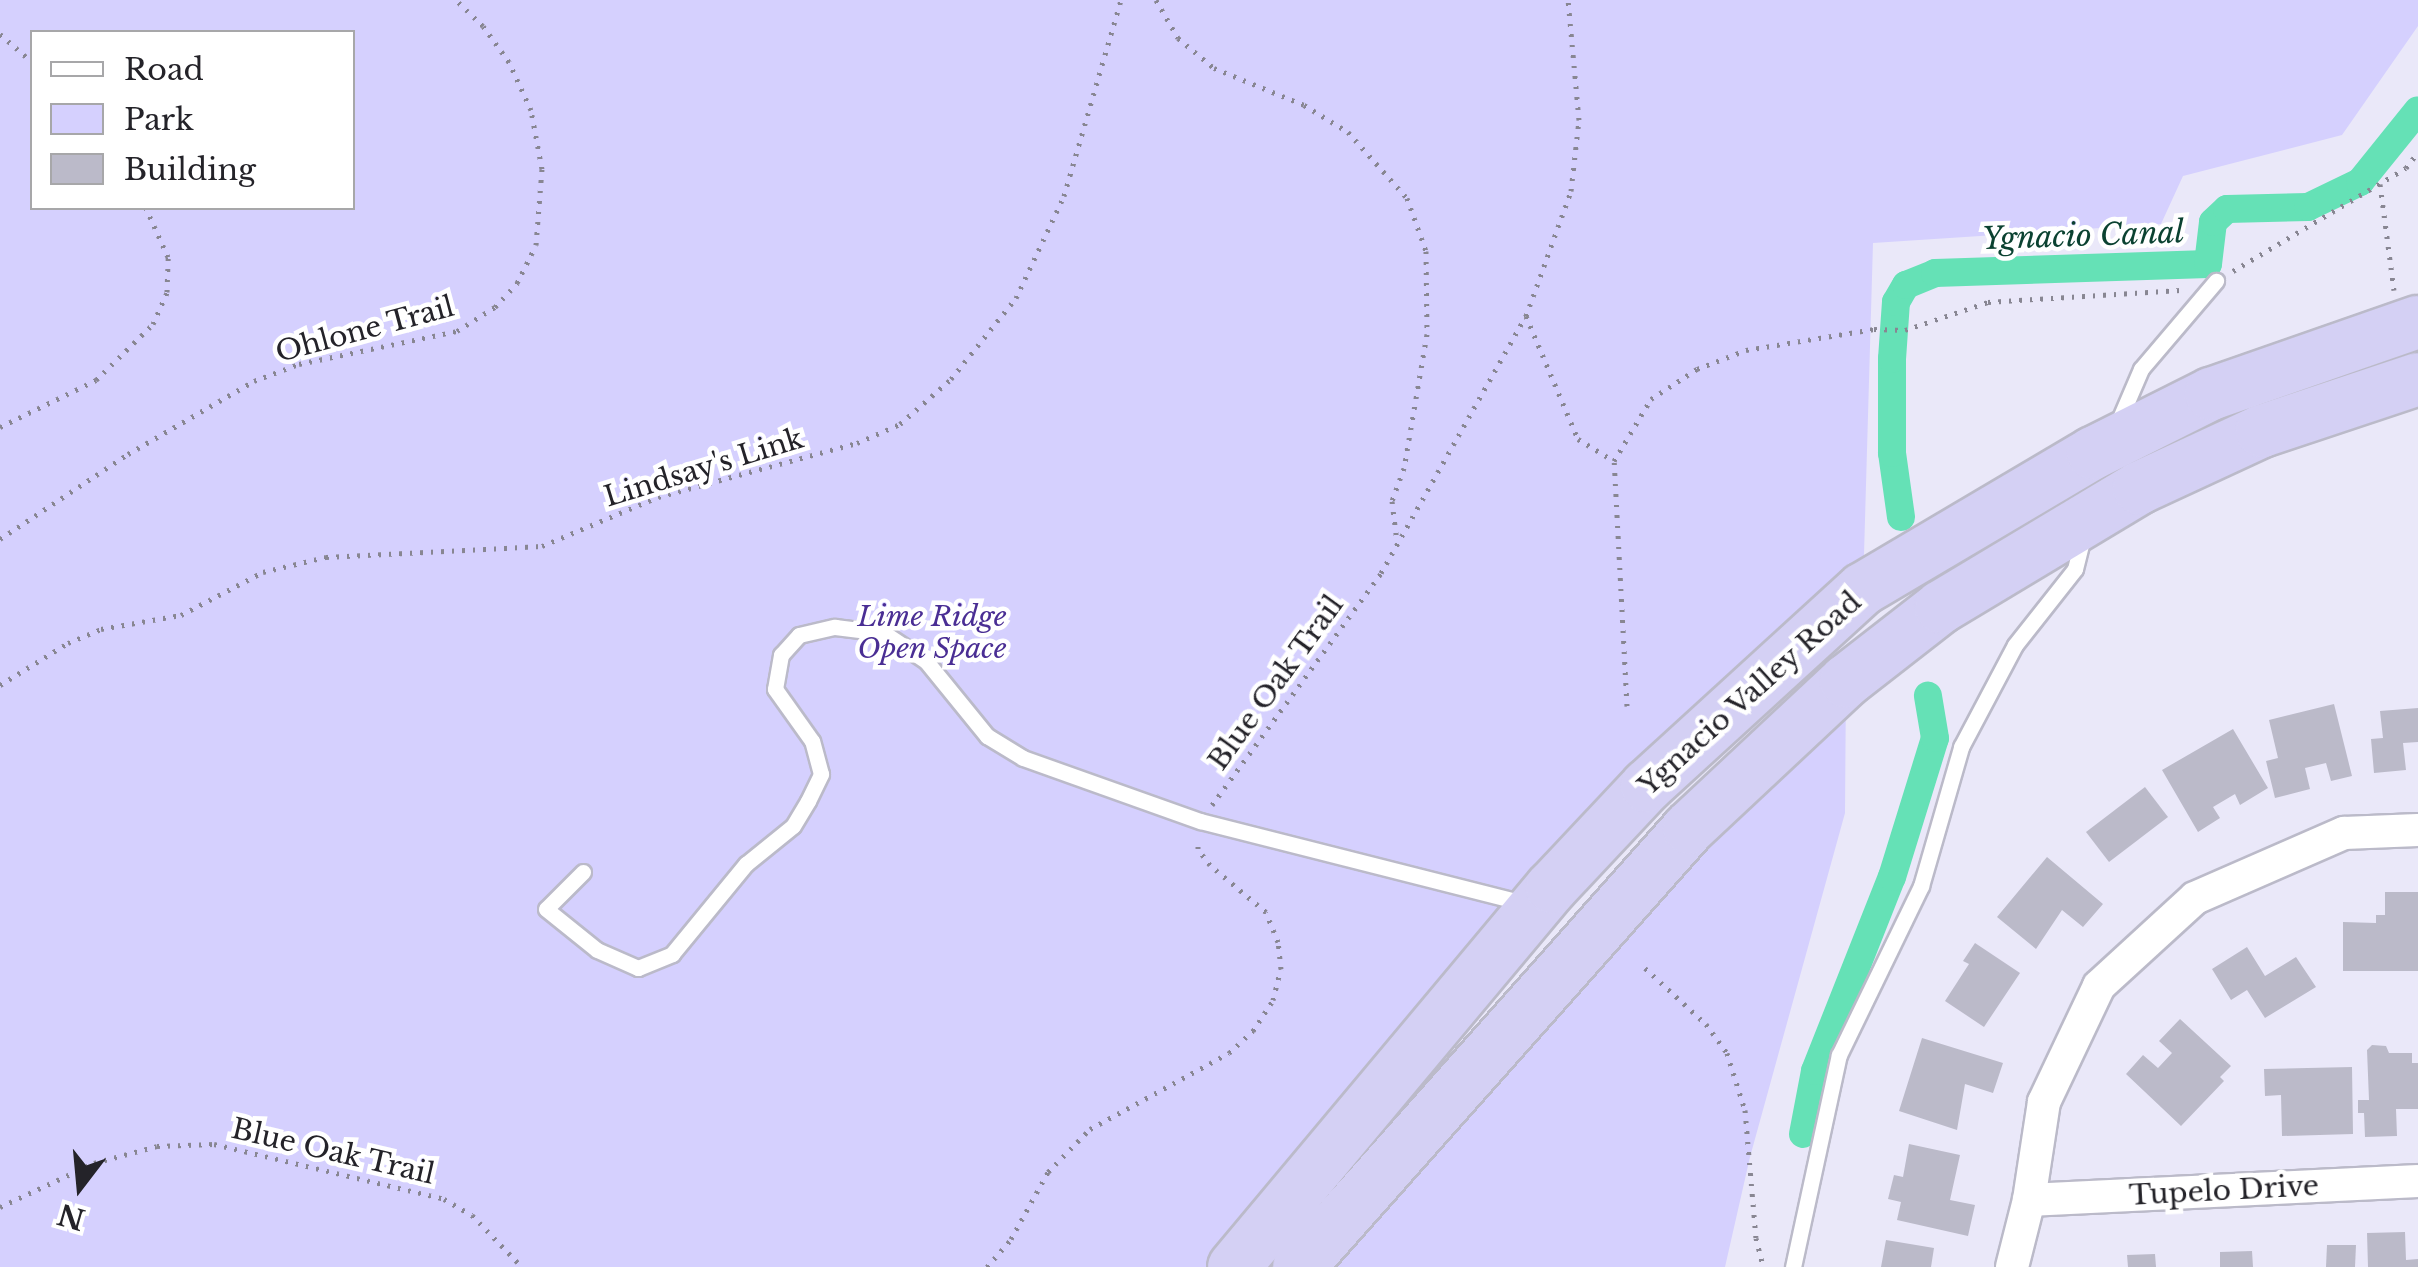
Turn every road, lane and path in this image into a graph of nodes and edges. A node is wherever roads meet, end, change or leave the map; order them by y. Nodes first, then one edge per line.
1 (456, 0) edge
2 (1121, 0) edge
3 (1156, 0) edge
4 (1568, 0) edge
5 (0, 34) edge
6 (30, 60) edge
7 (2418, 152) edge
8 (2380, 184) junction
9 (147, 210) edge
10 (2216, 281) junction
11 (1526, 316) junction
12 (2408, 325) edge
13 (2418, 379) edge
14 (0, 427) edge
15 (2107, 454) junction
16 (1614, 461) junction
17 (2091, 509) junction
18 (0, 538) edge
19 (1396, 539) junction
20 (0, 686) edge
21 (1627, 706) dead end
22 (1200, 821) junction
23 (2418, 830) edge
24 (583, 872) dead end
25 (1536, 906) junction
26 (1645, 968) dead end
27 (2418, 1181) edge
28 (2029, 1200) junction
29 (0, 1207) edge
30 (522, 1267) edge
31 (987, 1267) edge
32 (1234, 1267) edge
33 (1299, 1267) edge
34 (1763, 1267) edge
35 (1793, 1267) edge
36 (2012, 1267) edge

1 - 18 path, Ohlone Trail
2 - 20 path, Lindsay's Link
3 - 19 path
4 - 11 path, Blue Oak Trail
5 - 6 path
7 - 8 path
8 - 10 path
8 - 12 path
9 - 14 path
10 - 15 lane
10 - 16 path
11 - 16 path
11 - 19 path, Blue Oak Trail
12 - 15 highway, Ygnacio Valley Road
13 - 17 highway, Ygnacio Valley Road
15 - 25 highway, Ygnacio Valley Road
16 - 21 path
17 - 33 highway, Ygnacio Valley Road
17 - 35 lane
19 - 22 path, Blue Oak Trail
22 - 24 lane
22 - 25 lane
22 - 31 path
23 - 28 street
25 - 32 highway, Ygnacio Valley Road
26 - 34 path
27 - 28 street, Tupelo Drive
28 - 36 street
29 - 30 path, Blue Oak Trail

